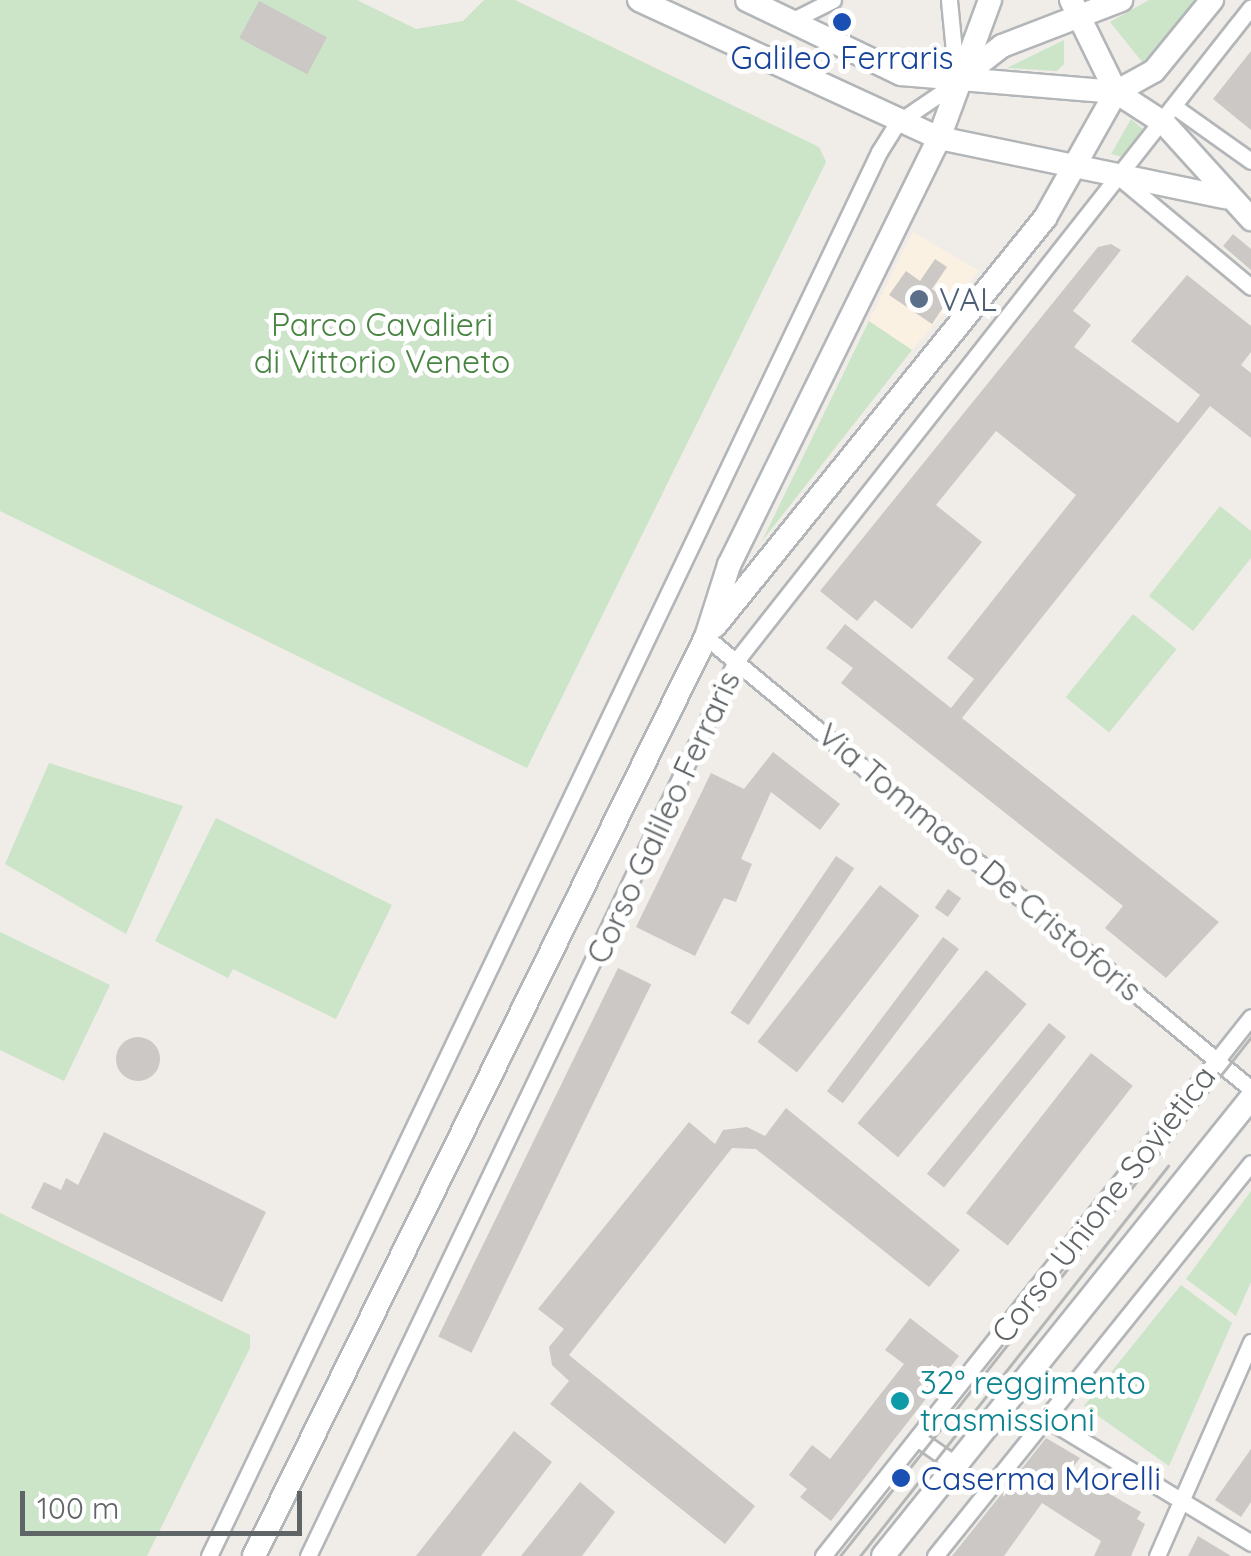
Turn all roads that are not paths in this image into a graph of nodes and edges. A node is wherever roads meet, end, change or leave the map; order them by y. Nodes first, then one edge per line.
1 (639, 0) edge
2 (747, 0) edge
3 (833, 0) edge
4 (990, 0) edge
5 (1120, 0) edge
6 (1212, 0) edge
7 (953, 3) edge
8 (1251, 7) edge
9 (1074, 9) edge
10 (790, 22) junction
11 (957, 82) junction
12 (1116, 92) junction
13 (1169, 115) junction
14 (897, 123) junction
15 (939, 138) junction
16 (1251, 161) edge
17 (1076, 169) junction
18 (1120, 178) junction
19 (1225, 197) junction
20 (1251, 219) edge
21 (1251, 287) edge
22 (706, 637) junction
23 (736, 661) junction
24 (1251, 1017) edge
25 (1218, 1059) junction
26 (1251, 1090) edge
27 (1251, 1098) edge
28 (1251, 1163) edge
29 (1251, 1342) edge
30 (1045, 1418) junction
31 (917, 1438) junction
32 (956, 1465) junction
33 (1180, 1500) junction
34 (1251, 1544) edge
35 (208, 1556) edge
36 (254, 1556) edge
37 (308, 1556) edge
38 (823, 1556) edge
39 (883, 1556) edge
40 (935, 1556) edge
41 (1157, 1556) edge

1 - 14 main road
2 - 10 main road
3 - 10 street
4 - 11 main road, Corso Galileo Ferraris
5 - 9 main road
6 - 12 main road
7 - 11 street
8 - 13 street, Corso Galileo Ferraris
9 - 11 main road
9 - 12 main road
10 - 11 main road
11 - 12 main road
11 - 14 street
11 - 15 main road, Corso Galileo Ferraris
12 - 13 main road
12 - 17 main road, Corso Galileo Ferraris
13 - 16 street
13 - 18 street, Corso Galileo Ferraris
13 - 19 main road
14 - 15 main road
14 - 35 street
15 - 17 main road
15 - 22 main road, Corso Galileo Ferraris
17 - 18 main road
17 - 22 main road, Corso Galileo Ferraris
18 - 19 main road
18 - 21 street
18 - 23 street, Corso Galileo Ferraris
19 - 20 main road
22 - 23 street, Via Tommaso De Cristoforis
22 - 36 main road, Corso Galileo Ferraris
23 - 25 street, Via Tommaso De Cristoforis
23 - 37 street, Corso Galileo Ferraris
24 - 25 street, Corso Unione Sovietica
25 - 26 street, Via Tommaso De Cristoforis
25 - 31 street, Corso Unione Sovietica
27 - 32 main road, Corso Unione Sovietica
28 - 30 street
29 - 33 street
30 - 33 street
30 - 40 street
31 - 32 street
31 - 38 street, Corso Unione Sovietica
32 - 39 main road, Corso Unione Sovietica
33 - 34 street
33 - 41 street

